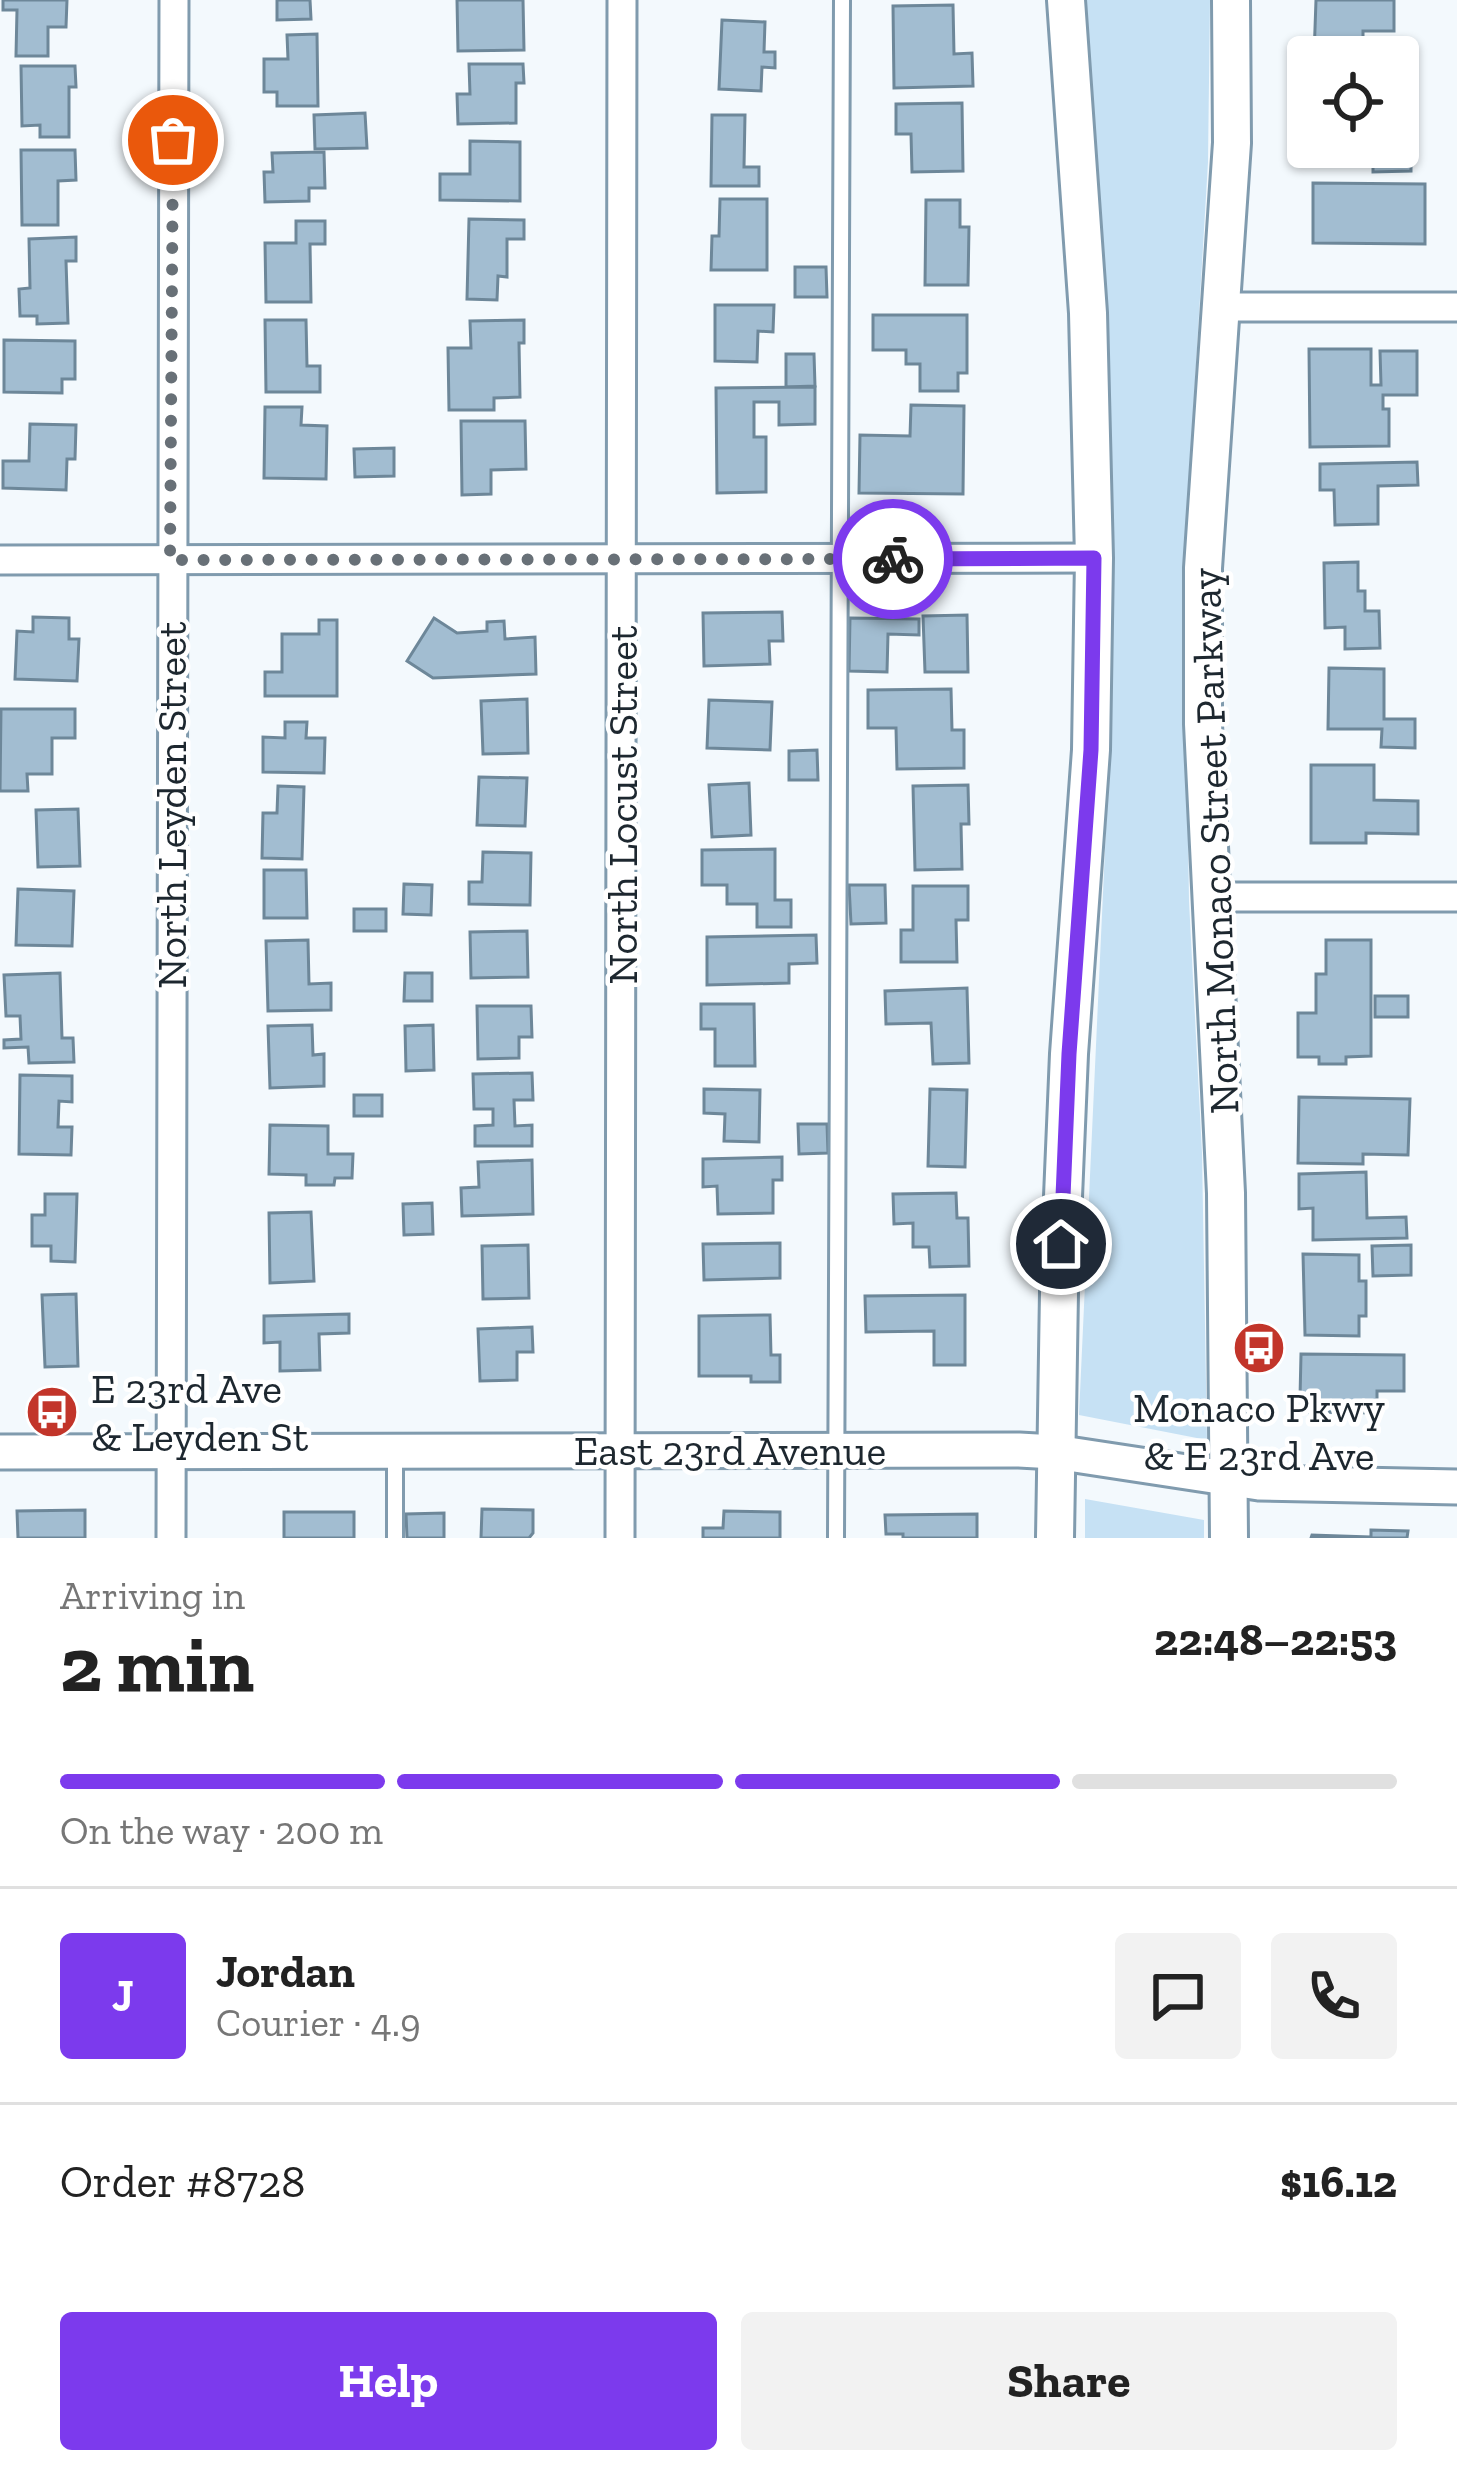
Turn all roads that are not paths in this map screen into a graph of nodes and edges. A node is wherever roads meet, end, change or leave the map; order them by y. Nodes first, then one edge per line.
1 (174, 0) edge
2 (622, 0) edge
3 (842, 0) edge
4 (1066, 0) edge
5 (1231, 0) edge
6 (1219, 307) junction
7 (1457, 307) edge
8 (1094, 558) junction
9 (841, 559) junction
10 (0, 560) edge
11 (170, 560) junction
12 (622, 560) junction
13 (1213, 897) junction
14 (1457, 897) edge
15 (836, 1449) junction
16 (395, 1450) junction
17 (619, 1450) junction
18 (0, 1452) edge
19 (170, 1452) junction
20 (1055, 1452) junction
21 (1229, 1479) junction
22 (1457, 1487) edge
23 (171, 1538) edge
24 (395, 1538) edge
25 (620, 1538) edge
26 (836, 1538) edge
27 (1055, 1538) edge
28 (1229, 1538) edge

1 - 11 street, North Leyden Street
2 - 12 street, North Locust Street
3 - 9 lane
4 - 8 main road
5 - 6 main road, North Monaco Street Parkway
6 - 7 street
6 - 13 main road, North Monaco Street Parkway
8 - 9 street
8 - 20 main road
9 - 12 street
9 - 15 lane
10 - 11 street
11 - 12 street
11 - 19 street, North Leyden Street
12 - 17 street, North Locust Street
13 - 14 street
13 - 21 main road, North Monaco Street Parkway
15 - 17 street, East 23rd Avenue
15 - 20 street, East 23rd Avenue
15 - 26 lane
16 - 17 street, East 23rd Avenue
16 - 19 street, East 23rd Avenue
16 - 24 lane
17 - 25 street, North Locust Street
18 - 19 street, East 23rd Avenue
19 - 23 street, North Leyden Street
20 - 21 street, East 23rd Avenue
20 - 27 main road
21 - 22 street, East 23rd Avenue
21 - 28 main road, North Monaco Street Parkway

